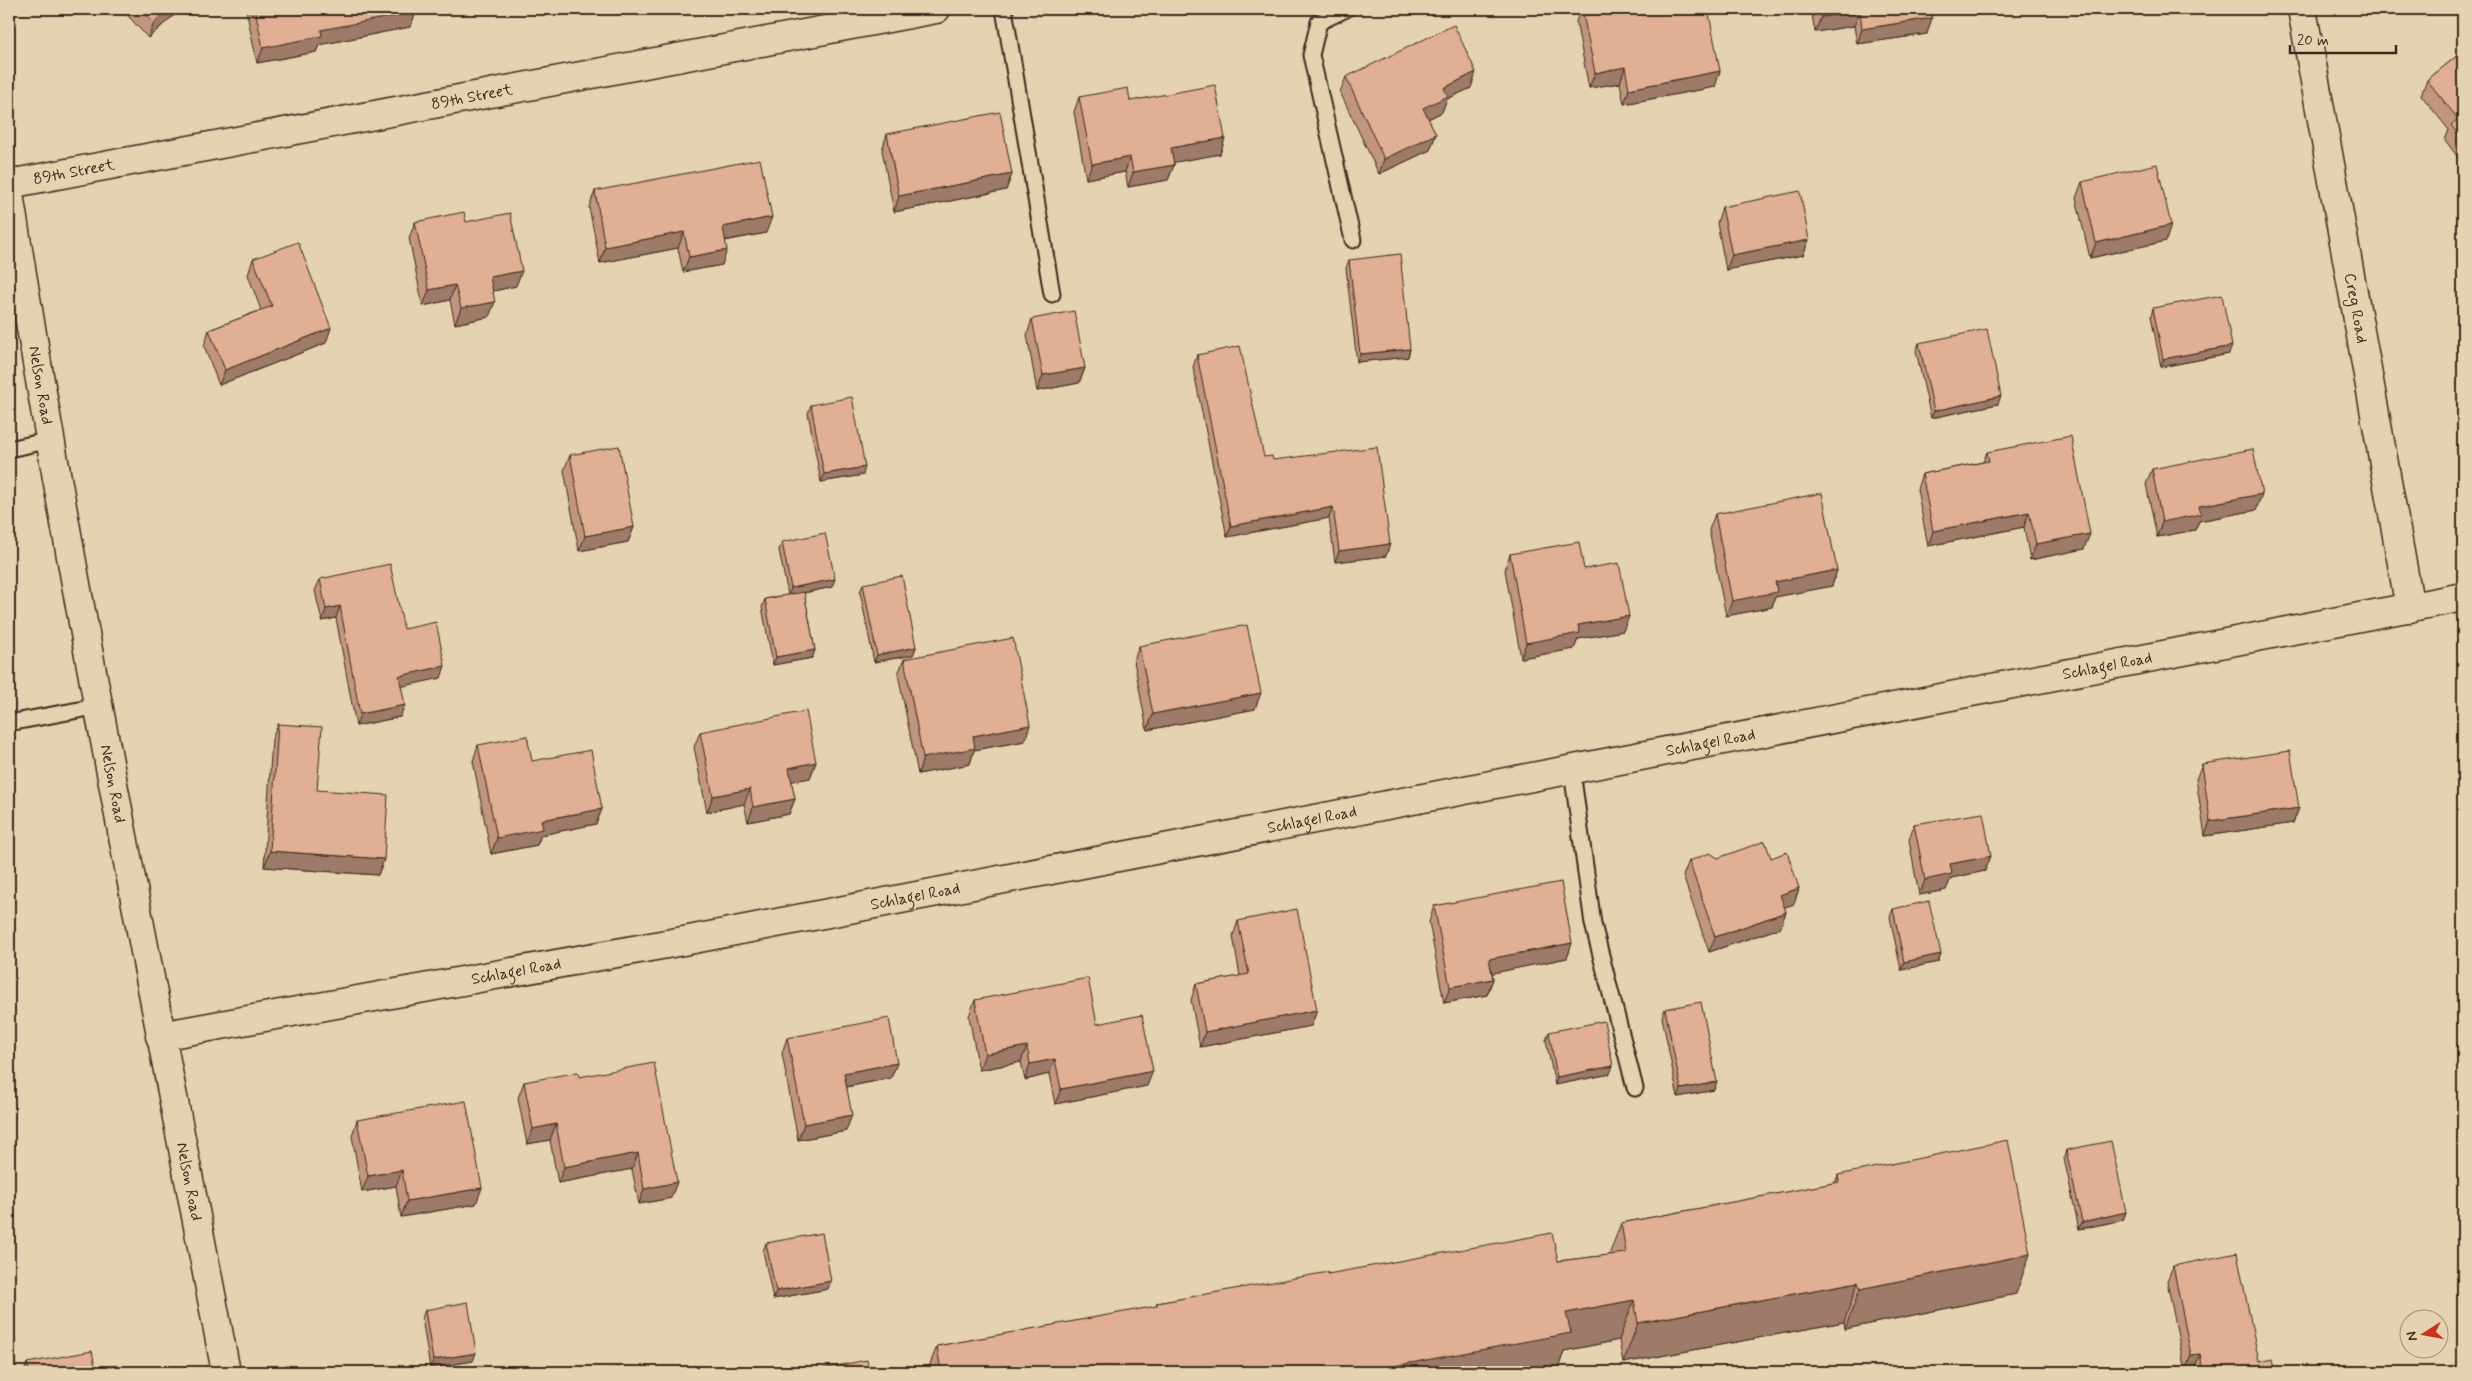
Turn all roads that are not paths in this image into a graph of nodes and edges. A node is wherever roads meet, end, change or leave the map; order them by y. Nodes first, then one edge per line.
1 (936, 9) edge
2 (1004, 9) edge
3 (1346, 9) edge
4 (2302, 9) edge
5 (1318, 16) edge
6 (9, 184) edge
7 (9, 196) edge
8 (1353, 240) dead end
9 (1052, 294) dead end
10 (51, 440) junction
11 (9, 448) edge
12 (2463, 597) edge
13 (2410, 608) junction
14 (100, 706) junction
15 (9, 723) edge
16 (1572, 771) junction
17 (160, 1036) junction
18 (1635, 1088) dead end
19 (226, 1372) edge

1 - 6 street, 89th Street
2 - 9 lane
3 - 5 lane
4 - 13 street, Creg Road
5 - 8 lane
7 - 10 street, Nelson Road
10 - 11 lane
10 - 14 street, Nelson Road
12 - 13 street, Schlagel Road
13 - 16 street, Schlagel Road
14 - 15 lane
14 - 17 street, Nelson Road
16 - 17 street, Schlagel Road
16 - 18 lane
17 - 19 street, Nelson Road

